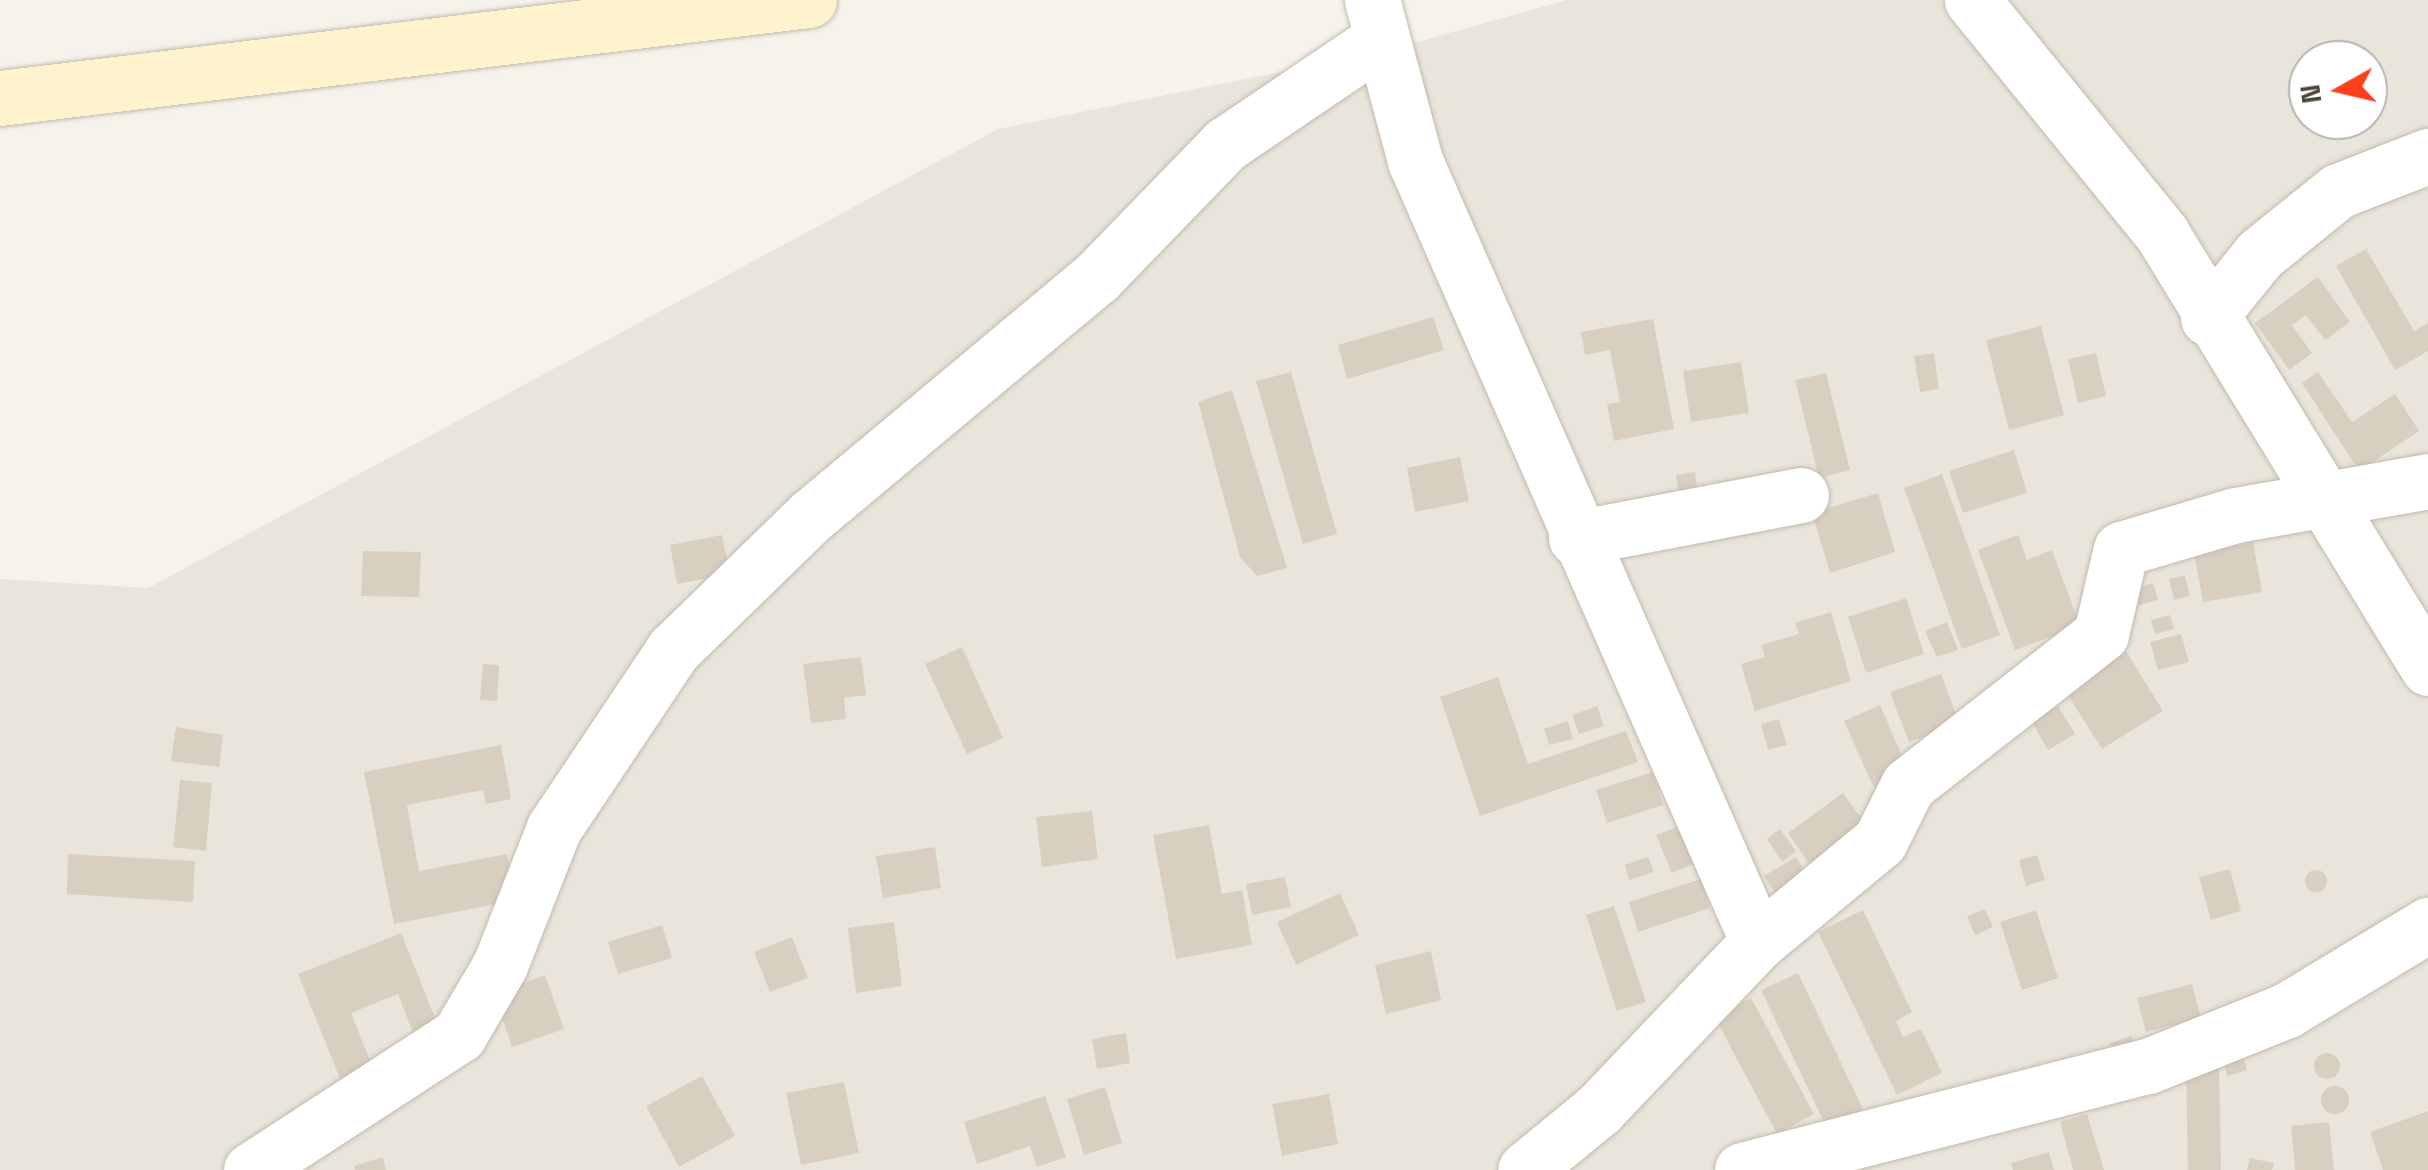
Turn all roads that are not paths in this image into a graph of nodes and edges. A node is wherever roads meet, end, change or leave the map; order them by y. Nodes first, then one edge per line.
1 (809, 0) edge
2 (1972, 0) edge
3 (1375, 20) edge
4 (0, 98) edge
5 (2428, 156) edge
6 (2208, 318) junction
7 (2428, 481) edge
8 (1801, 495) dead end
9 (2320, 504) junction
10 (1576, 538) junction
11 (2428, 668) edge
12 (2428, 926) edge
13 (1758, 942) junction
14 (252, 1170) edge
15 (1525, 1170) edge
16 (1742, 1170) edge

1 - 4 main road
2 - 6 street
3 - 10 street
3 - 14 street
5 - 6 street
6 - 9 street
7 - 9 street
8 - 10 street
9 - 11 street
9 - 13 street
10 - 13 street
12 - 16 street
13 - 15 street

